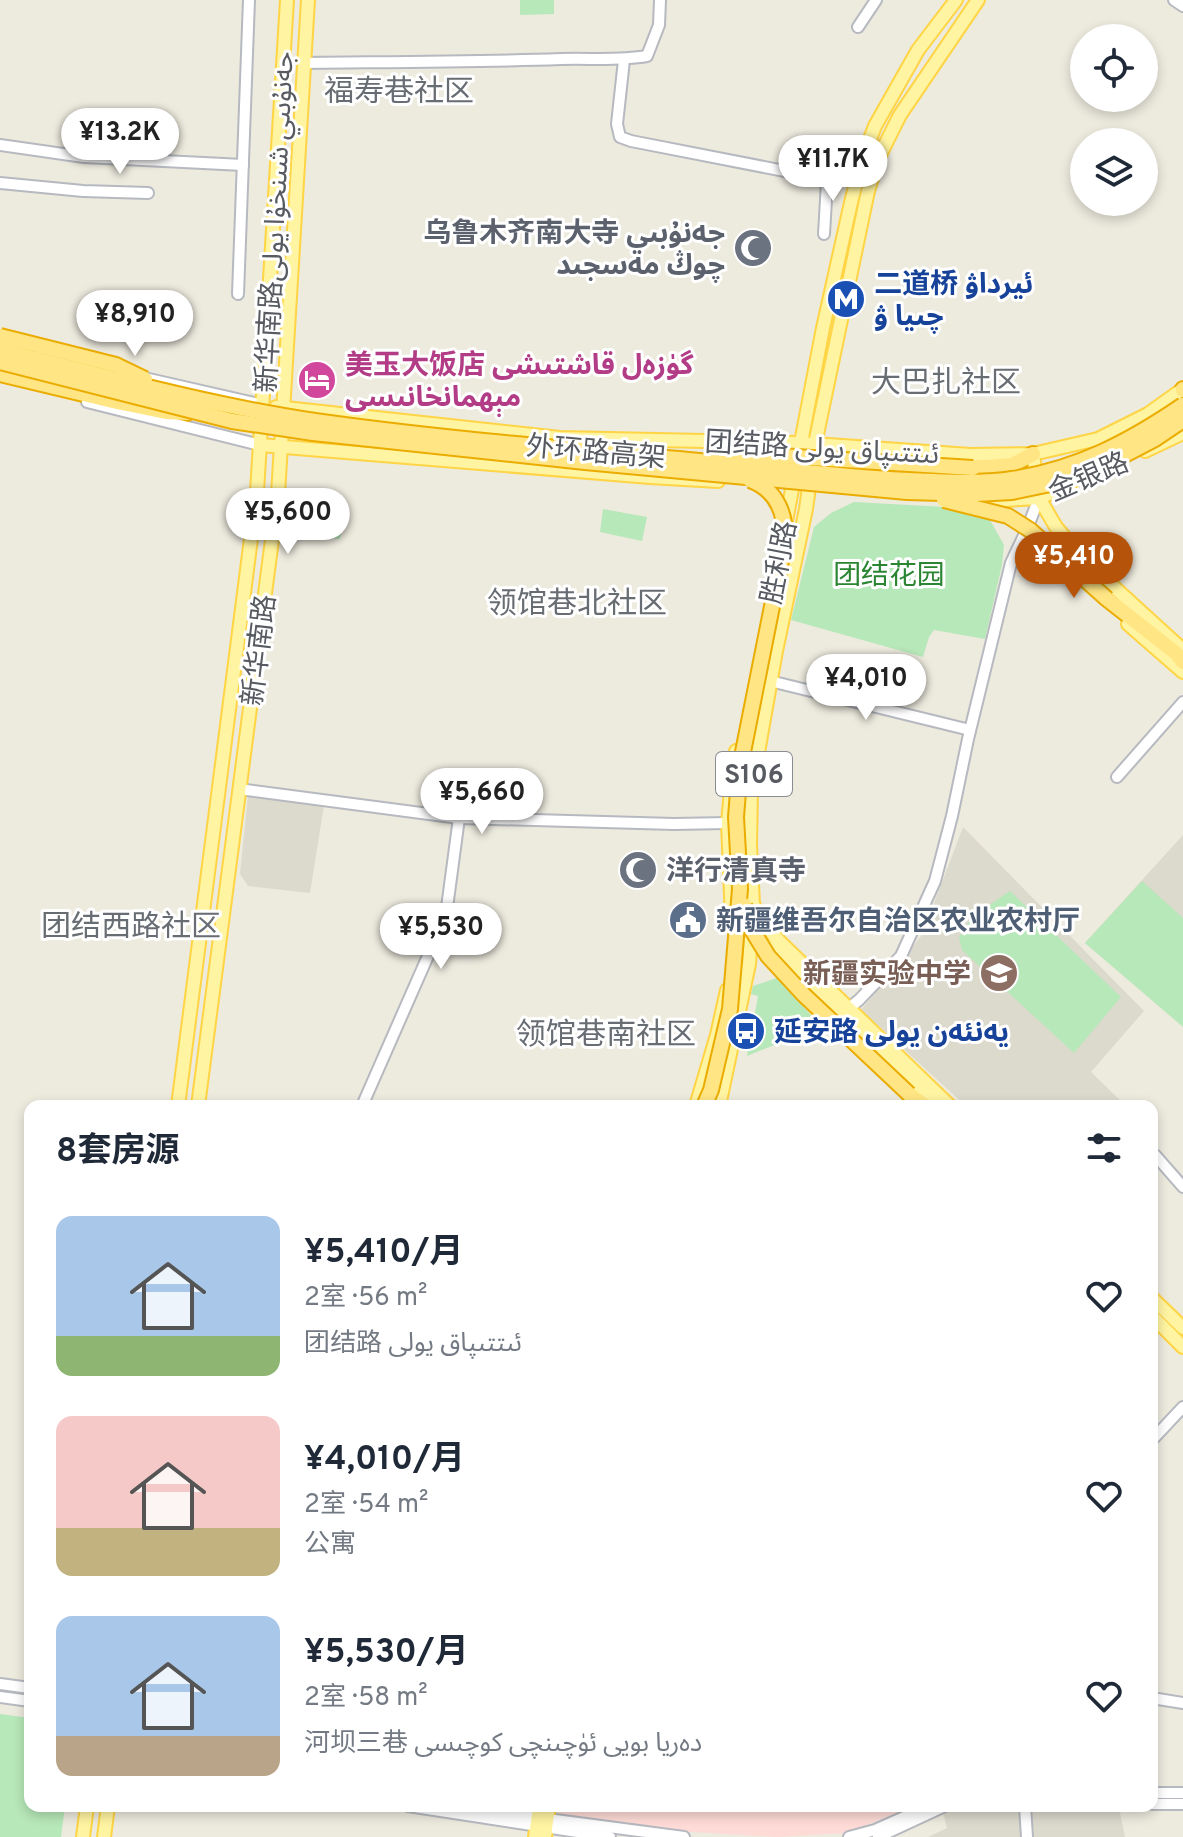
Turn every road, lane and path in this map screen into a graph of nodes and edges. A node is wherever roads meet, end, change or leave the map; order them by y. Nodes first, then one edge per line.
1 (249, 0) edge
2 (287, 0) edge
3 (308, 0) edge
4 (660, 0) edge
5 (876, 0) edge
6 (956, 0) edge
7 (978, 0) edge
8 (1174, 0) edge
9 (1183, 6) edge
10 (858, 27) dead end
11 (624, 60) junction
12 (304, 63) junction
13 (0, 145) edge
14 (243, 165) junction
15 (0, 183) edge
16 (148, 193) dead end
17 (824, 234) dead end
18 (238, 294) dead end
19 (0, 336) edge
20 (0, 348) edge
21 (0, 362) edge
22 (0, 374) edge
23 (0, 381) edge
24 (1183, 389) edge
25 (171, 392) junction
26 (263, 405) junction
27 (1183, 405) edge
28 (283, 409) junction
29 (207, 414) junction
30 (1183, 420) edge
31 (1183, 433) edge
32 (800, 443) junction
33 (815, 444) junction
34 (260, 445) junction
35 (281, 447) junction
36 (1033, 454) junction
37 (648, 456) junction
38 (726, 475) junction
39 (794, 485) junction
40 (809, 486) junction
41 (896, 491) junction
42 (1039, 498) junction
43 (988, 501) junction
44 (1027, 529) junction
45 (1183, 650) edge
46 (236, 660) junction
47 (1183, 662) edge
48 (256, 663) junction
49 (1183, 672) edge
50 (770, 681) junction
51 (1183, 702) edge
52 (970, 730) junction
53 (1117, 777) dead end
54 (239, 789) junction
55 (459, 818) junction
56 (728, 823) junction
57 (740, 889) junction
58 (753, 904) junction
59 (732, 913) junction
60 (752, 933) junction
61 (845, 1011) junction
62 (179, 1100) edge
63 (199, 1100) edge
64 (365, 1100) edge
65 (698, 1100) edge
66 (707, 1100) edge
67 (720, 1100) edge
68 (917, 1100) edge
69 (930, 1100) edge
70 (943, 1100) edge
71 (1158, 1158) edge
72 (1183, 1187) edge
73 (1158, 1304) edge
74 (1158, 1322) edge
75 (1183, 1328) edge
76 (1183, 1347) edge
77 (1183, 1407) edge
78 (1158, 1434) edge
79 (0, 1684) edge
80 (24, 1687) edge
81 (0, 1697) edge
82 (1158, 1699) edge
83 (24, 1700) edge
84 (1183, 1703) edge
85 (1158, 1793) edge
86 (1183, 1793) edge
87 (1158, 1804) edge
88 (1183, 1804) edge
89 (86, 1812) edge
90 (107, 1812) edge
91 (450, 1812) edge
92 (479, 1812) edge
93 (916, 1812) edge
94 (932, 1812) edge
95 (1025, 1812) edge
96 (541, 1825) edge
97 (83, 1837) edge
98 (104, 1837) edge
99 (610, 1837) edge
100 (684, 1837) edge
101 (849, 1837) edge
102 (878, 1837) edge
103 (1027, 1837) edge

1 - 14 street
2 - 26 main road, 新华南路جەنۇبىي شىنخۇا يولى
3 - 12 main road, 新华南路
4 - 11 street
5 - 10 street
6 - 32 main road, 胜利路
7 - 33 main road
8 - 9 street
11 - 12 street
11 - 17 street
12 - 28 main road, 新华南路
13 - 14 street
14 - 18 street
15 - 16 street
19 - 25 highway, bridge
20 - 25 highway, 外环路高架, bridge
20 - 26 street
21 - 29 highway, 外环路高架, bridge
22 - 29 highway, bridge
23 - 34 street
24 - 36 main road, 金银路
25 - 37 highway, 外环路高架, bridge
26 - 28 main road, 团结路 ئىتتىپاق يولى
26 - 34 main road, 新华南路جەنۇبىي شىنخۇا يولى
27 - 37 highway, 外环路高架, bridge
28 - 32 main road, 团结路 ئىتتىپاق يولى
28 - 35 main road, 新华南路
29 - 38 highway, 外环路高架, bridge
30 - 41 highway, 外环路高架, bridge
31 - 42 main road, 金银路
32 - 33 main road, 团结路 ئىتتىپاق يولى
32 - 39 main road, 胜利路 / S106
33 - 36 main road, 团结路 ئىتتىپاق يولى
33 - 40 main road, S106
34 - 35 main road, 团结路 ئىتتىپاق يولى
34 - 46 main road, 新华南路
35 - 39 main road, 团结路 ئىتتىپاق يولى
35 - 48 main road, 新华南路
36 - 37 highway, bridge
36 - 42 main road
38 - 41 highway, 外环路高架, bridge
38 - 57 highway, bridge
39 - 40 main road, 团结路 ئىتتىپاق يولى
39 - 56 main road, 胜利路 / S106
40 - 43 main road, 团结路 ئىتتىپاق يولى
40 - 50 main road, S106
41 - 47 highway, bridge
42 - 43 main road, 金银路
42 - 44 street
42 - 45 main road
43 - 44 main road, 团结路 ئىتتىپاق يولى
44 - 49 main road, 团结路 ئىتتىپاق يولى
44 - 52 street
46 - 48 main road
46 - 62 main road, 新华南路
48 - 54 main road, 新华南路
50 - 52 street
50 - 58 main road, S106
51 - 53 street
52 - 61 street
54 - 55 street
54 - 63 main road, 新华南路
55 - 56 street
55 - 64 street
56 - 59 main road, 胜利路 / S106
57 - 66 highway, bridge
57 - 68 highway, bridge
58 - 60 main road, S106
58 - 61 main road
59 - 60 main road
59 - 65 main road, 胜利路 / S106
60 - 61 main road
60 - 67 main road, S106
61 - 69 main road
61 - 70 main road
71 - 72 street
73 - 75 main road
74 - 76 main road
77 - 78 street
79 - 80 street
81 - 83 street
82 - 84 street
85 - 86 street
87 - 88 street
89 - 97 main road
90 - 98 main road
91 - 96 street
92 - 96 street
93 - 101 street
94 - 102 street
95 - 103 street
96 - 99 street
96 - 100 street

